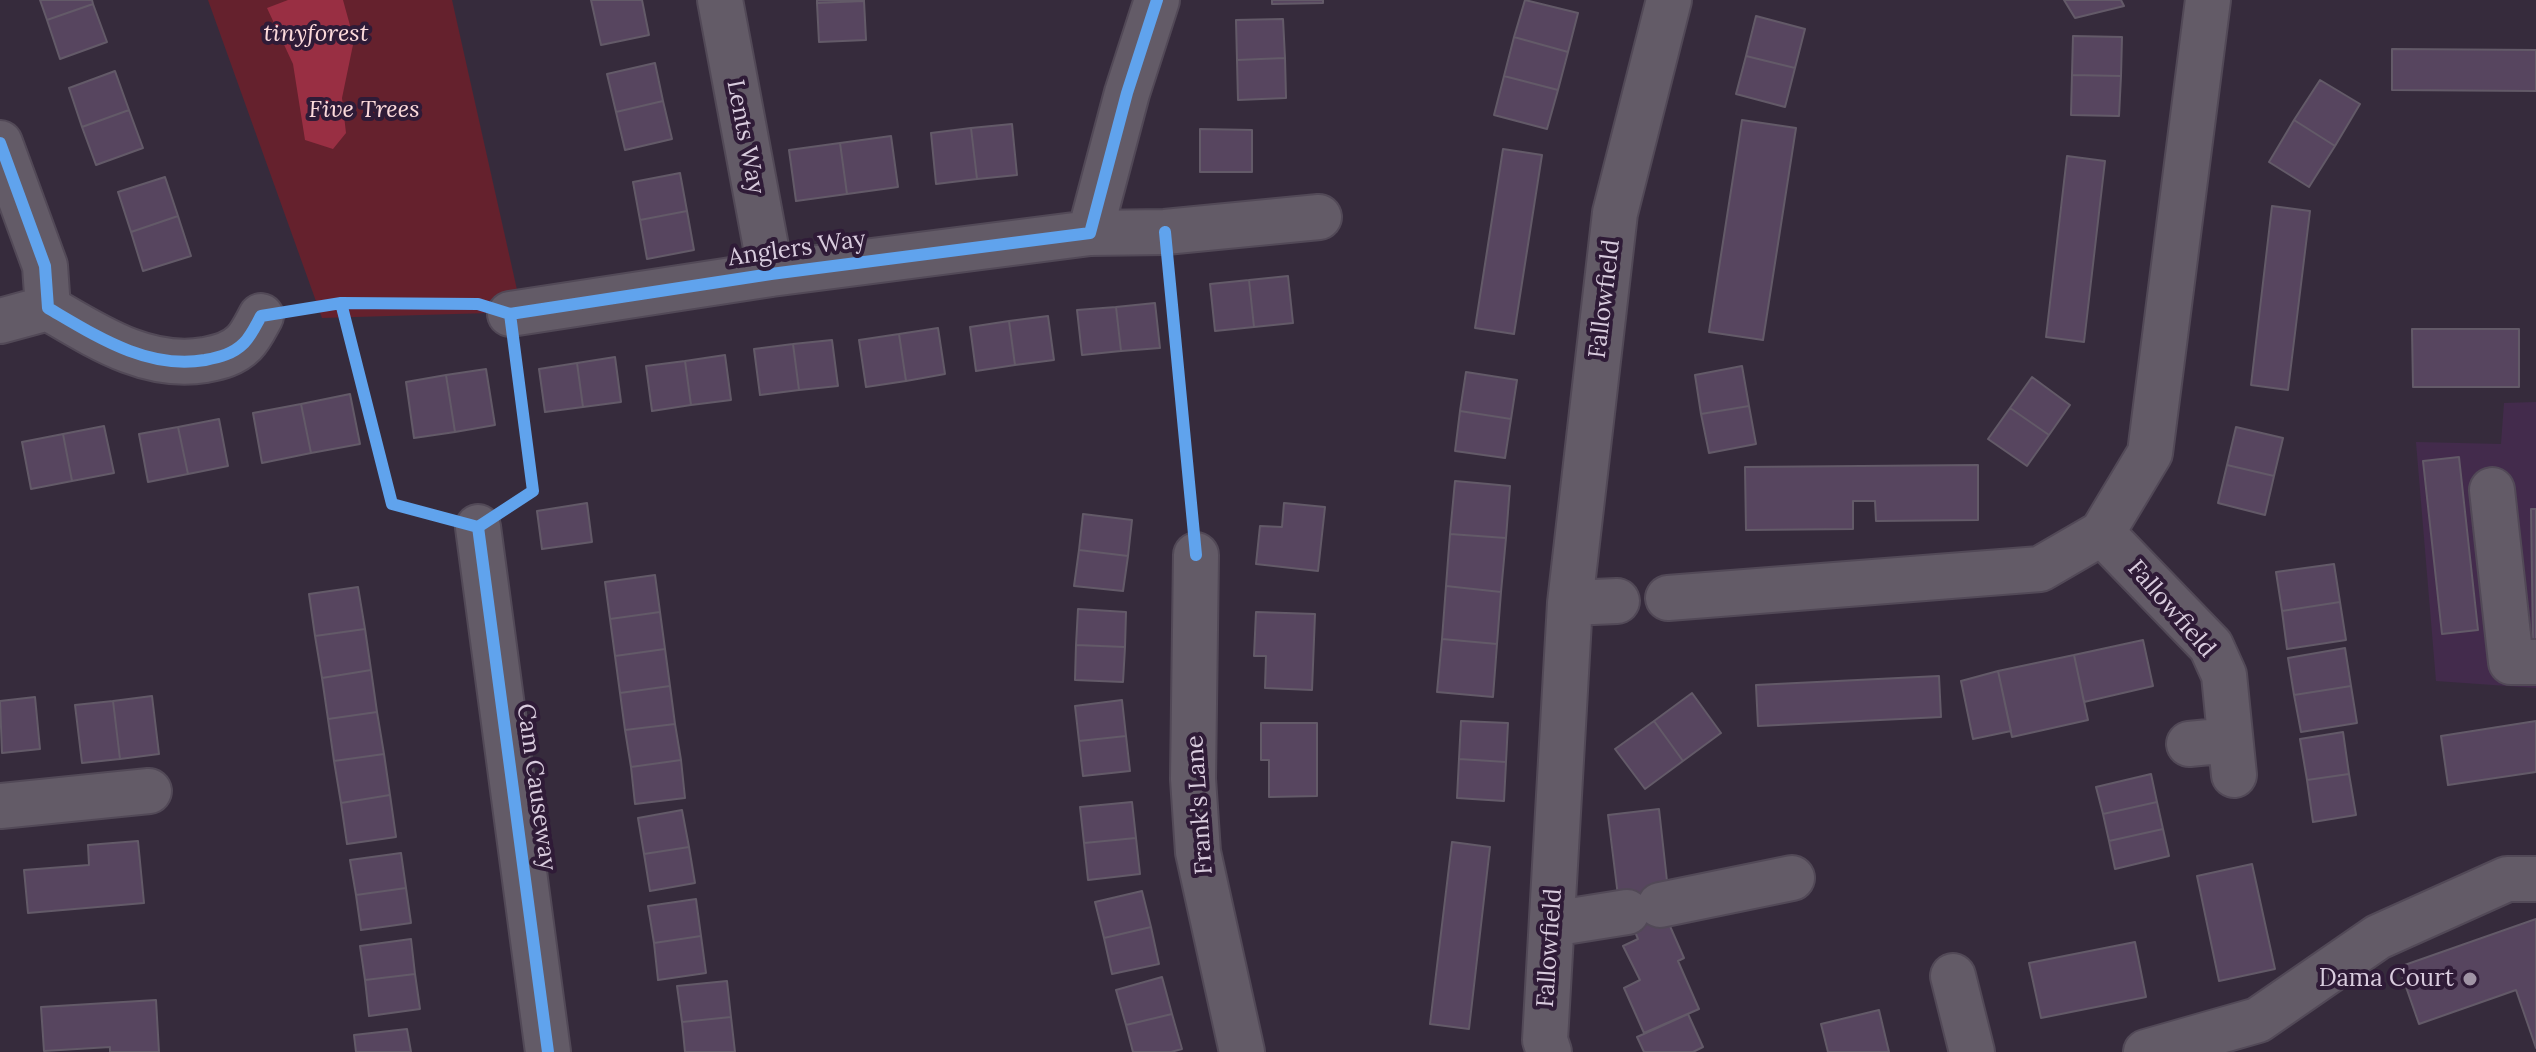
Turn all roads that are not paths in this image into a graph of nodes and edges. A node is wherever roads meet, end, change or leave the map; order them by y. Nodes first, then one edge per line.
1 (720, 0) edge
2 (1157, 0) edge
3 (1669, 0) edge
4 (2208, 0) edge
5 (0, 143) edge
6 (1319, 217) dead end
7 (1090, 233) junction
8 (771, 274) junction
9 (48, 308) junction
10 (510, 314) dead end
11 (261, 316) dead end
12 (0, 321) edge
13 (2492, 490) dead end
14 (478, 527) dead end
15 (2102, 533) junction
16 (1196, 555) dead end
17 (1668, 598) dead end
18 (1617, 601) dead end
19 (1570, 603) junction
20 (2536, 662) edge
21 (2218, 753) dead end
22 (149, 791) dead end
23 (0, 806) edge
24 (1792, 878) dead end
25 (2536, 879) edge
26 (1552, 924) junction
27 (1953, 976) dead end
28 (548, 1052) edge
29 (1242, 1052) edge
30 (1549, 1052) edge
31 (1972, 1052) edge
32 (2146, 1052) edge

1 - 8 street, Lents Way
2 - 7 street
3 - 19 street, Fallowfield
4 - 15 street
5 - 9 street
6 - 7 street, Anglers Way
7 - 8 street, Anglers Way
8 - 10 street, Anglers Way
9 - 11 street
9 - 12 street
13 - 20 street
14 - 28 street, Cam Causeway
15 - 17 street
15 - 21 street, Fallowfield
16 - 29 street, Frank's Lane
18 - 19 street
19 - 26 street, Fallowfield
22 - 23 street
24 - 26 street
25 - 32 street
26 - 30 street, Fallowfield
27 - 31 street

